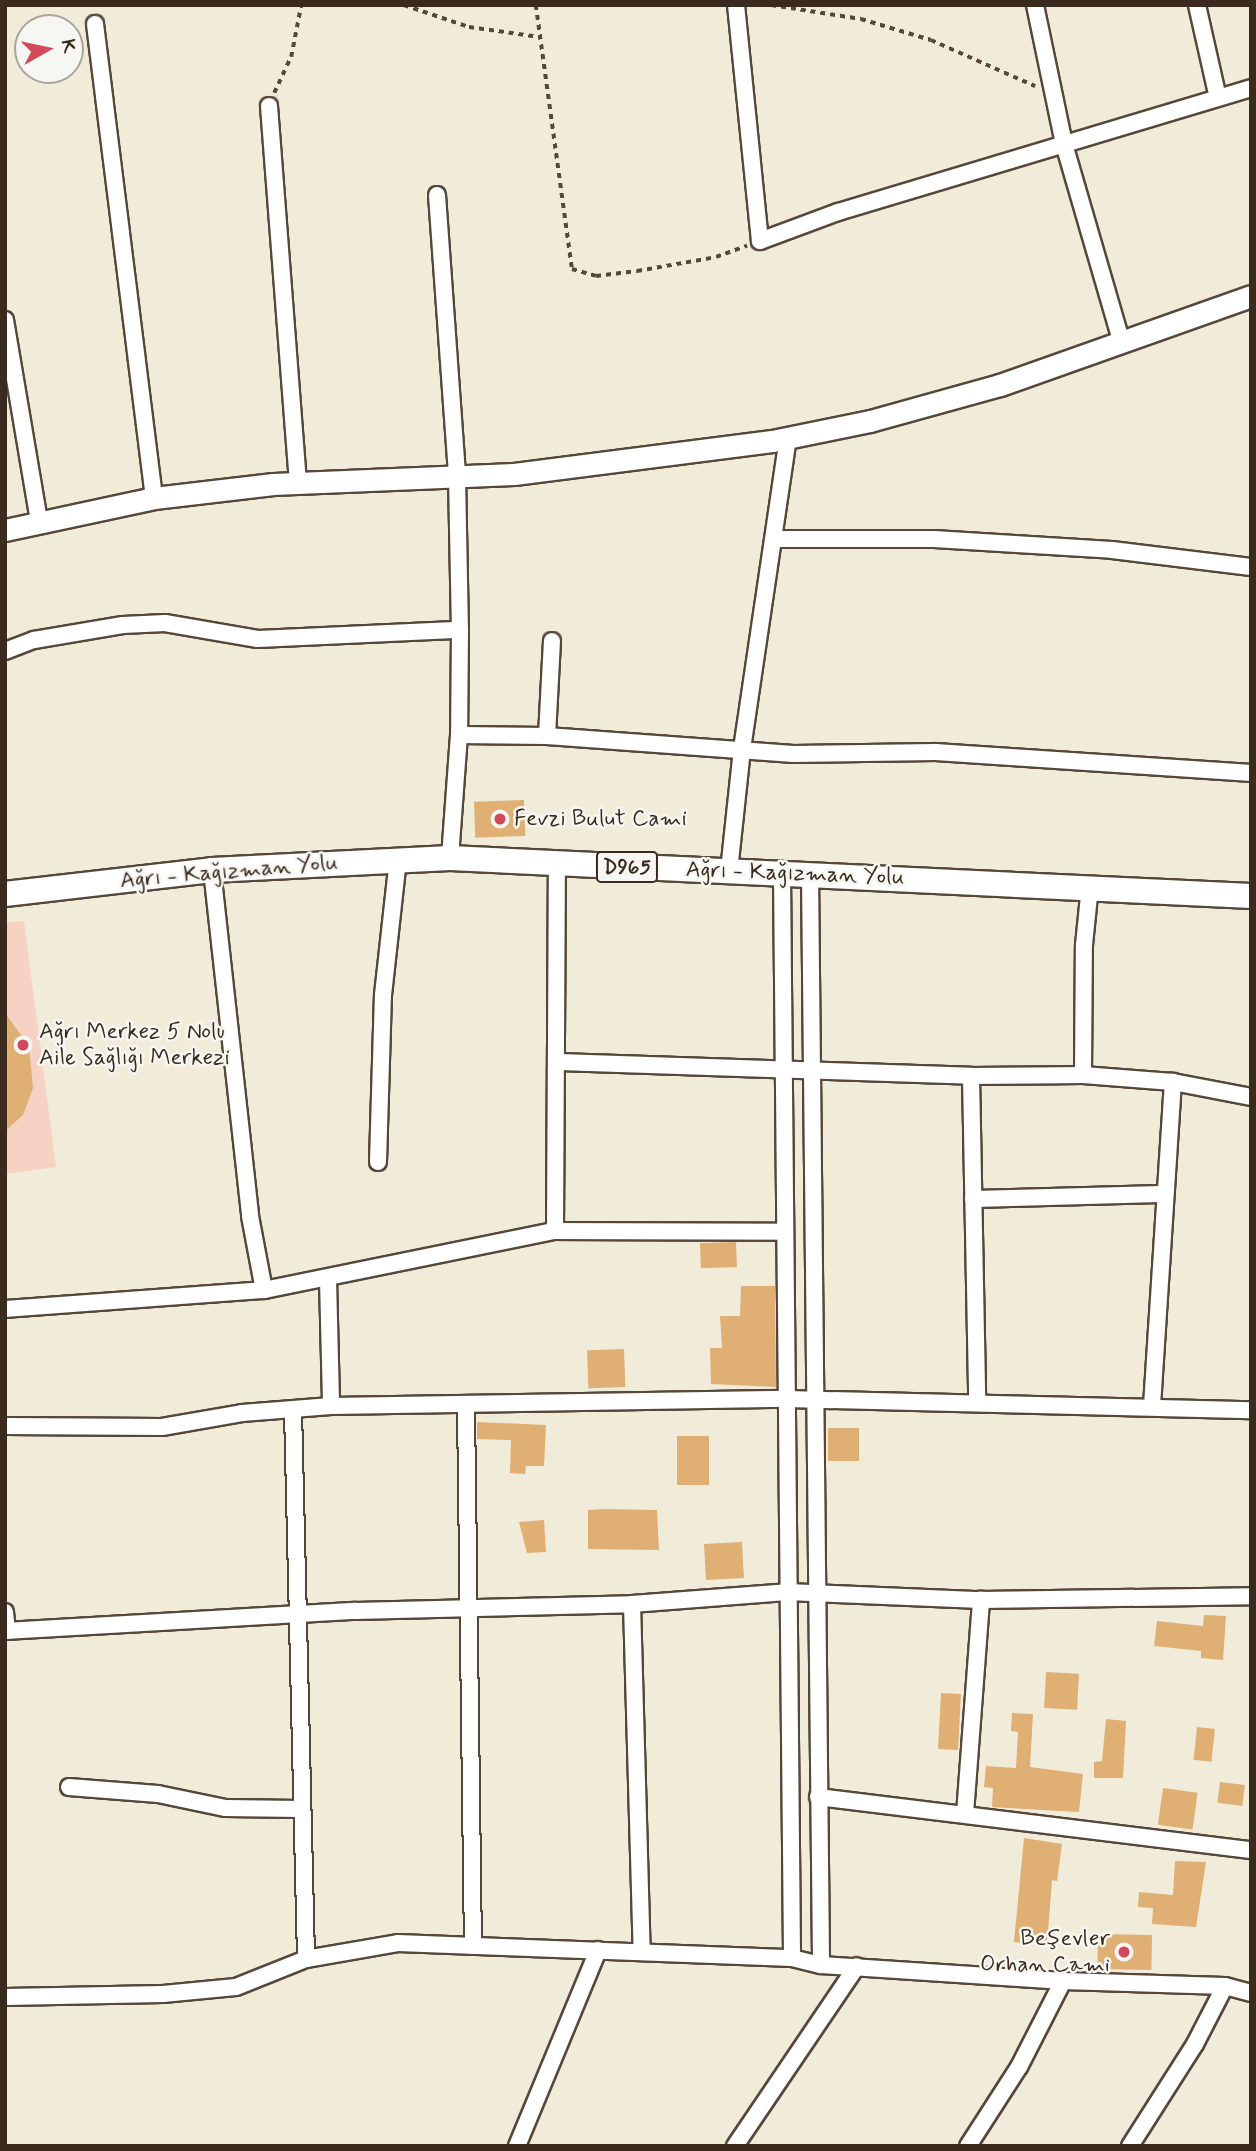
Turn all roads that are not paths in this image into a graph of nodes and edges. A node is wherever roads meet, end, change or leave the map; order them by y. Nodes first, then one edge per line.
1 (736, 5) edge
2 (1035, 5) edge
3 (1197, 5) edge
4 (95, 24) dead end
5 (1251, 88) edge
6 (1217, 98) junction
7 (269, 106) road end
8 (1065, 144) junction
9 (437, 195) dead end
10 (1251, 296) edge
11 (5, 320) edge
12 (1122, 343) junction
13 (788, 438) junction
14 (457, 476) junction
15 (298, 483) junction
16 (154, 498) junction
17 (39, 520) junction
18 (5, 530) edge
19 (774, 538) junction
20 (1251, 567) edge
21 (460, 630) junction
22 (552, 641) dead end
23 (5, 651) edge
24 (459, 735) junction
25 (547, 736) junction
26 (742, 749) junction
27 (1251, 773) edge
28 (450, 858) junction
29 (398, 860) junction
30 (557, 863) junction
31 (212, 870) junction
32 (729, 871) junction
33 (782, 873) junction
34 (810, 873) junction
35 (1090, 886) junction
36 (5, 894) edge
37 (1251, 896) edge
38 (559, 1062) junction
39 (783, 1068) junction
40 (812, 1070) junction
41 (1083, 1075) junction
42 (971, 1076) junction
43 (1173, 1082) junction
44 (1251, 1097) edge
45 (378, 1162) dead end
46 (1162, 1194) junction
47 (973, 1199) junction
48 (555, 1231) junction
49 (785, 1232) junction
50 (328, 1279) junction
51 (264, 1290) junction
52 (5, 1309) edge
53 (787, 1399) junction
54 (815, 1400) junction
55 (977, 1401) junction
56 (331, 1406) junction
57 (1152, 1406) junction
58 (466, 1407) junction
59 (293, 1410) junction
60 (1251, 1410) edge
61 (5, 1426) edge
62 (787, 1592) junction
63 (817, 1592) junction
64 (1251, 1596) edge
65 (981, 1600) junction
66 (632, 1604) junction
67 (469, 1610) junction
68 (5, 1612) edge
69 (301, 1614) junction
70 (6, 1631) edge
71 (69, 1787) dead end
72 (818, 1797) junction
73 (300, 1809) junction
74 (965, 1814) junction
75 (1251, 1850) edge
76 (473, 1946) junction
77 (598, 1950) junction
78 (642, 1952) junction
79 (792, 1958) junction
80 (306, 1959) junction
81 (821, 1965) junction
82 (857, 1966) junction
83 (1063, 1981) junction
84 (1226, 1986) junction
85 (1251, 1993) edge
86 (5, 1997) edge
87 (517, 2146) edge
88 (735, 2146) edge
89 (968, 2146) edge
90 (1130, 2146) edge

1 - 8 street
2 - 8 street
3 - 6 street
4 - 16 street
5 - 6 street
6 - 8 street
7 - 15 street
8 - 12 street
9 - 14 street
10 - 12 street
11 - 17 street
12 - 13 street
13 - 14 street
13 - 19 street
14 - 15 street
14 - 21 street
15 - 16 street
16 - 17 street
17 - 18 street
19 - 20 street
19 - 26 street
21 - 23 street
21 - 24 street
22 - 25 street
24 - 25 street
24 - 28 street
25 - 26 street
26 - 27 street
26 - 32 street
28 - 29 main road, Ağrı - Kağızman Yolu / D965
28 - 30 main road, Ağrı - Kağızman Yolu / D965
29 - 31 main road, Ağrı - Kağızman Yolu / D965
29 - 45 street
30 - 32 main road, Ağrı - Kağızman Yolu / D965
30 - 38 street
31 - 36 main road, Ağrı - Kağızman Yolu / D965
31 - 51 street
32 - 33 main road, Ağrı - Kağızman Yolu / D965
33 - 34 main road, Ağrı - Kağızman Yolu / D965
33 - 39 street
34 - 35 main road, Ağrı - Kağızman Yolu / D965
34 - 40 street
35 - 37 main road, Ağrı - Kağızman Yolu / D965
35 - 41 street
38 - 39 street
38 - 48 street
39 - 40 street
39 - 49 street
40 - 42 street
40 - 54 street
41 - 42 street
41 - 43 street
42 - 47 street
43 - 44 street
43 - 46 street
46 - 47 street
46 - 57 street
47 - 55 street
48 - 49 street
48 - 50 street
49 - 53 street
50 - 51 street
50 - 56 street
51 - 52 street
53 - 54 street
53 - 58 street
53 - 62 street
54 - 55 street
54 - 63 street
55 - 57 street
56 - 58 street
56 - 59 street
57 - 60 street
58 - 67 street
59 - 61 street
59 - 69 street
62 - 63 street
62 - 66 street
62 - 79 street
63 - 65 street
63 - 72 street
64 - 65 street
65 - 74 street
66 - 67 street
66 - 78 street
67 - 69 street
67 - 76 street
68 - 70 street
69 - 70 street
69 - 73 street
71 - 73 street
72 - 74 street
72 - 81 street
73 - 80 street
74 - 75 street
76 - 77 street
76 - 80 street
77 - 78 street
77 - 87 street
78 - 79 street
79 - 81 street
80 - 86 street
81 - 82 street
82 - 83 street
82 - 88 street
83 - 84 street
83 - 89 street
84 - 85 street
84 - 90 street

